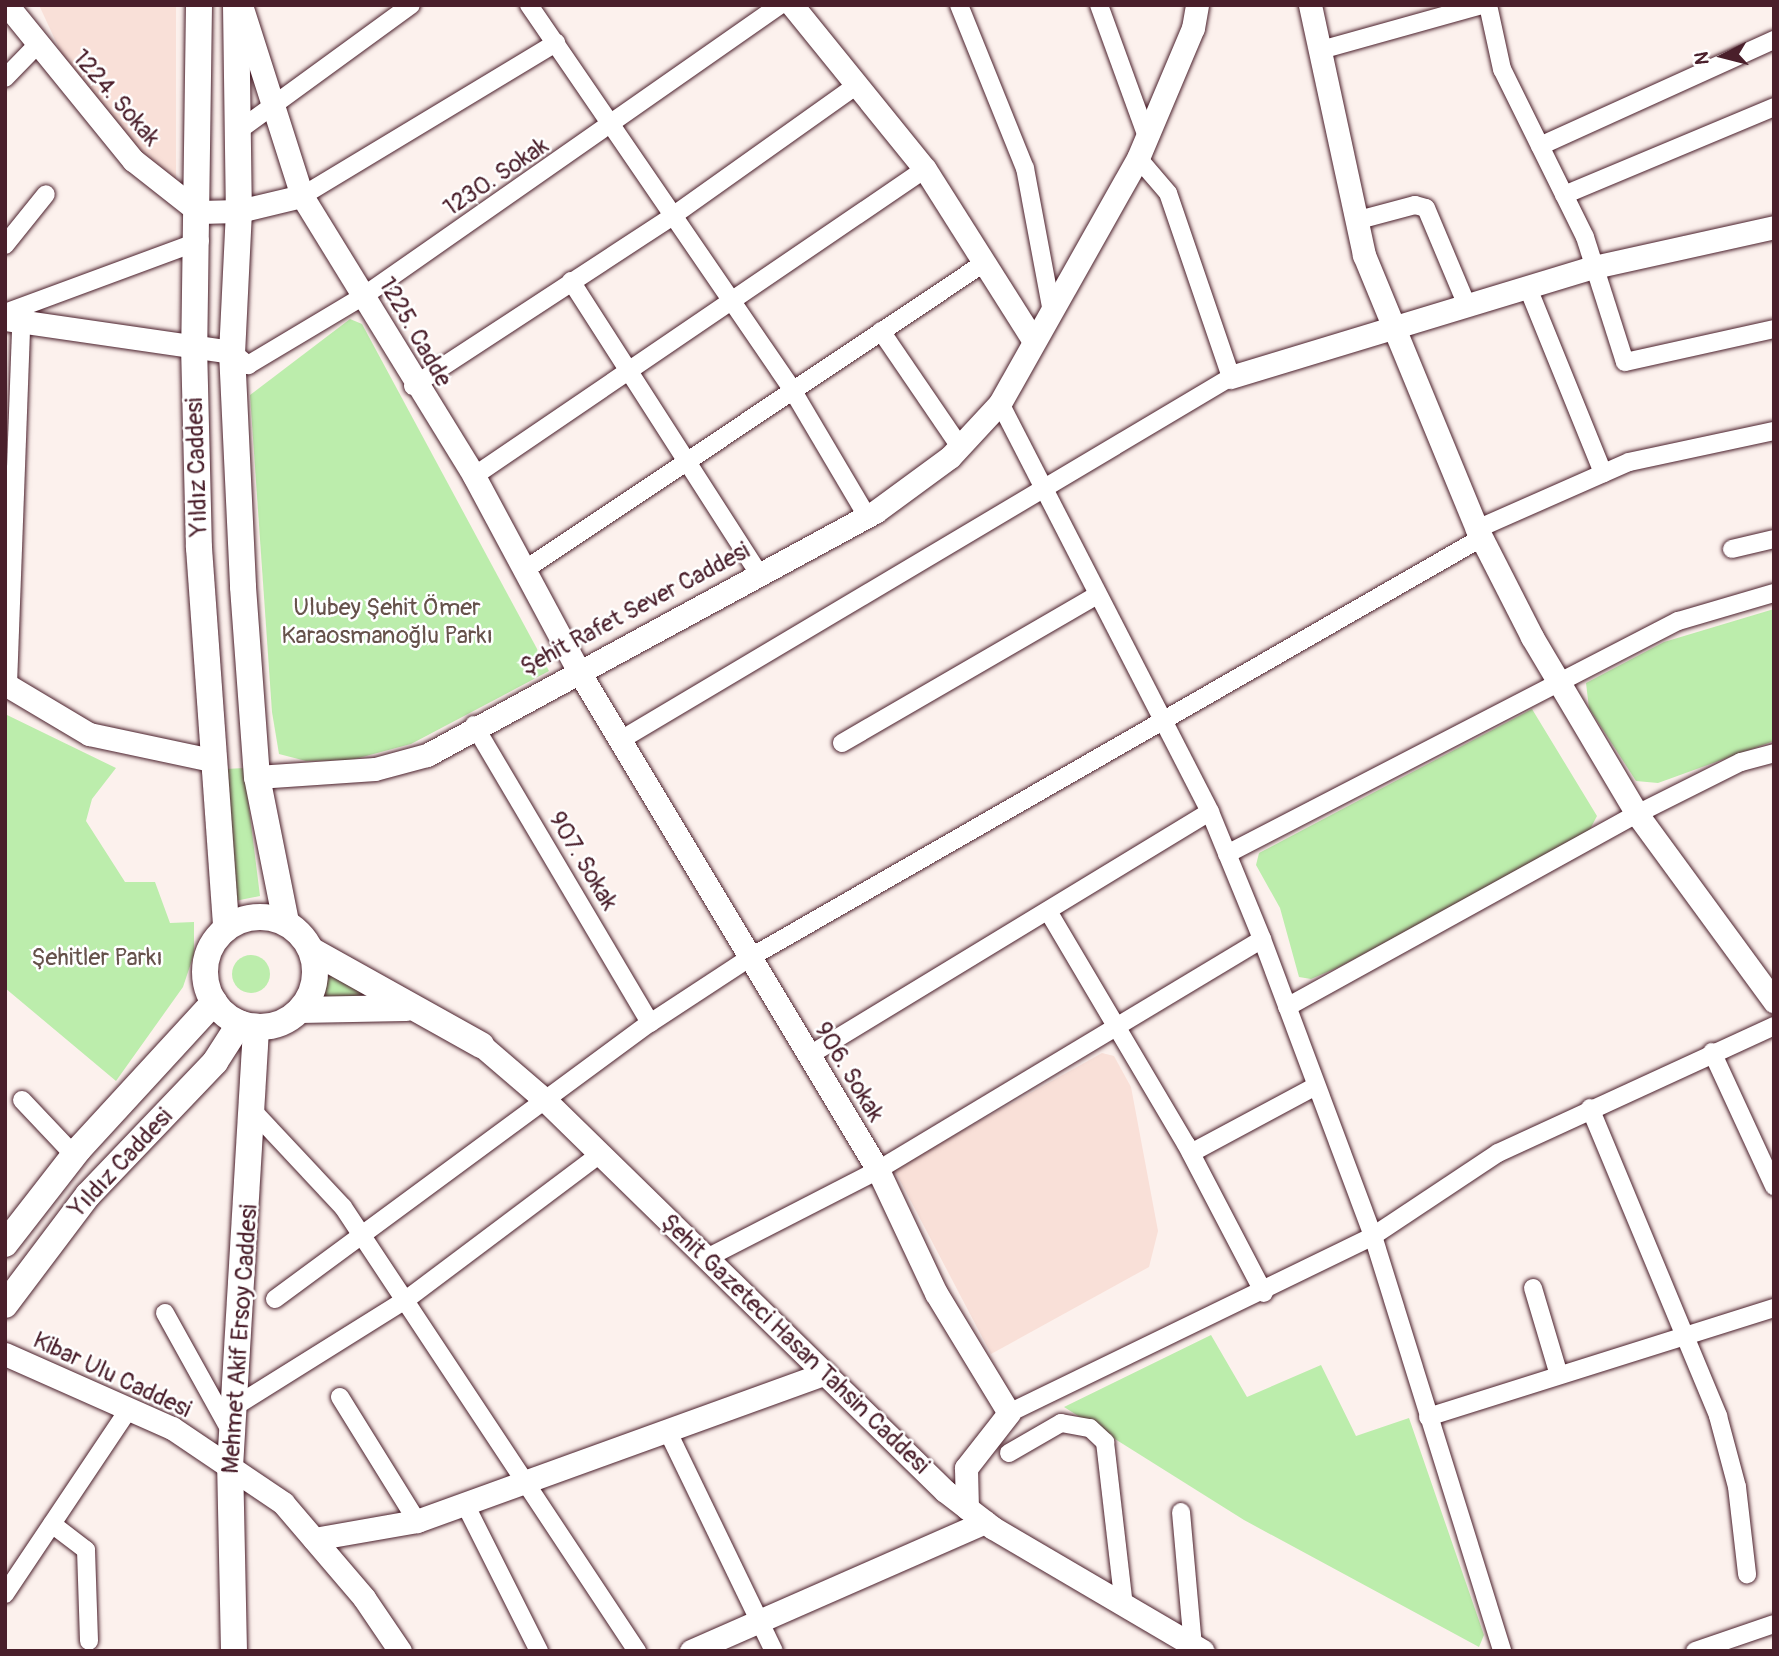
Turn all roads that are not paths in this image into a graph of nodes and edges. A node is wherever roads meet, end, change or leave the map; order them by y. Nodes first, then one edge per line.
1 (7, 5) edge
2 (199, 5) edge
3 (239, 5) edge
4 (411, 5) edge
5 (529, 5) edge
6 (780, 5) edge
7 (792, 5) edge
8 (959, 5) edge
9 (1099, 5) edge
10 (1197, 5) edge
11 (1310, 5) edge
12 (1482, 5) edge
13 (1488, 5) edge
14 (1774, 40) edge
15 (556, 43) junction
16 (37, 45) junction
17 (1321, 51) junction
18 (5, 78) edge
19 (858, 84) junction
20 (275, 104) junction
21 (1774, 107) edge
22 (614, 126) junction
23 (238, 131) junction
24 (1540, 146) junction
25 (1143, 148) junction
26 (925, 169) junction
27 (46, 194) dead end
28 (1564, 195) junction
29 (302, 197) junction
30 (239, 211) junction
31 (199, 212) junction
32 (674, 215) junction
33 (1355, 221) junction
34 (1774, 227) edge
35 (200, 241) junction
36 (5, 245) edge
37 (981, 265) junction
38 (1594, 267) junction
39 (571, 281) junction
40 (1528, 288) junction
41 (365, 295) junction
42 (733, 302) junction
43 (1051, 307) junction
44 (1468, 308) junction
45 (11, 319) edge
46 (1774, 329) edge
47 (881, 331) junction
48 (1395, 332) junction
49 (1033, 340) junction
50 (194, 345) junction
51 (232, 352) junction
52 (631, 370) junction
53 (1231, 377) junction
54 (413, 386) junction
55 (793, 391) junction
56 (1000, 403) junction
57 (1774, 431) edge
58 (960, 446) junction
59 (691, 462) junction
60 (1603, 473) junction
61 (474, 476) junction
62 (1042, 486) junction
63 (867, 516) junction
64 (1479, 533) junction
65 (1774, 539) edge
66 (1732, 550) dead end
67 (526, 569) junction
68 (759, 574) junction
69 (1774, 593) edge
70 (1097, 595) junction
71 (578, 670) junction
72 (1560, 679) junction
73 (6, 684) edge
74 (1159, 717) junction
75 (474, 725) junction
76 (624, 738) junction
77 (842, 743) dead end
78 (1774, 753) edge
79 (211, 760) junction
80 (257, 777) junction
81 (1210, 813) junction
82 (1637, 814) junction
83 (1227, 854) junction
84 (1048, 911) junction
85 (286, 922) junction
86 (226, 928) junction
87 (1262, 939) junction
88 (311, 950) junction
89 (751, 957) junction
90 (1774, 1001) edge
91 (214, 1002) junction
92 (1287, 1007) junction
93 (411, 1008) junction
94 (300, 1010) junction
95 (650, 1023) junction
96 (1115, 1024) junction
97 (248, 1025) junction
98 (1774, 1026) edge
99 (481, 1045) joint
100 (1712, 1052) junction
101 (808, 1056) junction
102 (1316, 1086) junction
103 (22, 1100) dead end
104 (545, 1100) junction
105 (1590, 1108) junction
106 (254, 1112) junction
107 (600, 1153) junction
108 (1191, 1153) junction
109 (74, 1155) junction
110 (878, 1170) junction
111 (1774, 1186) edge
112 (1373, 1236) junction
113 (364, 1237) junction
114 (5, 1244) edge
115 (706, 1258) junction
116 (1533, 1288) dead end
117 (1264, 1293) junction
118 (275, 1299) dead end
119 (407, 1299) junction
120 (5, 1305) edge
121 (1774, 1308) edge
122 (165, 1313) dead end
123 (1689, 1334) junction
124 (5, 1354) edge
125 (1559, 1372) junction
126 (825, 1373) junction
127 (340, 1397) dead end
128 (234, 1407) junction
129 (128, 1409) junction
130 (1009, 1413) junction
131 (1428, 1417) junction
132 (668, 1432) junction
133 (233, 1435) junction
134 (1009, 1453) dead end
135 (230, 1467) junction
136 (524, 1483) junction
137 (465, 1504) junction
138 (1181, 1512) dead end
139 (976, 1515) junction
140 (417, 1521) junction
141 (52, 1524) junction
142 (314, 1539) junction
143 (1747, 1574) dead end
144 (5, 1594) edge
145 (1124, 1607) junction
146 (761, 1620) junction
147 (1774, 1623) edge
148 (89, 1641) dead end
149 (1198, 1648) edge
150 (234, 1651) edge
151 (400, 1651) edge
152 (539, 1651) edge
153 (637, 1651) edge
154 (691, 1651) edge
155 (774, 1651) edge
156 (1502, 1651) edge
157 (1695, 1651) edge

1 - 16 street, 1224. Sokak
2 - 31 main road, Yıldız Caddesi
3 - 20 street, 1225. Cadde
3 - 23 main road, Yıldız Caddesi
4 - 20 street
5 - 15 street
6 - 22 street, 1230. Sokak
7 - 19 street
8 - 43 street
9 - 25 street
10 - 25 street, Şehit Rafet Sever Caddesi
11 - 17 street
12 - 17 street
13 - 24 street
14 - 24 street
15 - 22 street
15 - 29 street
16 - 18 street
16 - 31 street, 1224. Sokak
17 - 33 street
19 - 26 street
19 - 32 street
20 - 23 street
20 - 29 street, 1225. Cadde
21 - 28 street
22 - 32 street
22 - 41 street, 1230. Sokak
23 - 30 main road, Yıldız Caddesi
24 - 28 street
25 - 43 street, Şehit Rafet Sever Caddesi
25 - 53 street
26 - 37 street
26 - 42 street
27 - 36 street
28 - 38 street
29 - 30 street
29 - 41 street, 1225. Cadde
30 - 31 street
30 - 51 main road, Yıldız Caddesi
31 - 35 main road, Yıldız Caddesi
32 - 39 street
32 - 42 street
33 - 44 street
33 - 48 street
34 - 38 street
35 - 45 street
35 - 50 main road, Yıldız Caddesi
37 - 47 street
37 - 49 street
38 - 40 street
38 - 46 street
39 - 52 street
39 - 54 street
40 - 44 street
40 - 60 street
41 - 51 street, 1230. Sokak
41 - 54 street, 1225. Cadde
42 - 52 street
42 - 55 street
43 - 49 street, Şehit Rafet Sever Caddesi
44 - 48 street
45 - 50 street
45 - 73 street
47 - 55 street
47 - 58 street
48 - 53 street
48 - 64 street
49 - 56 street, Şehit Rafet Sever Caddesi
50 - 51 street
50 - 79 main road, Yıldız Caddesi
51 - 80 main road, Yıldız Caddesi
52 - 59 street
52 - 61 street
53 - 62 street
54 - 61 street, 1225. Cadde
55 - 59 street
55 - 63 street
56 - 58 street, Şehit Rafet Sever Caddesi
56 - 62 street
57 - 60 street
58 - 63 street, Şehit Rafet Sever Caddesi
59 - 67 street
59 - 68 street
60 - 64 street
61 - 67 street, 1225. Cadde
62 - 70 street
62 - 76 street
63 - 68 street, Şehit Rafet Sever Caddesi
64 - 72 street
64 - 74 street
65 - 66 street
67 - 71 street, 1225. Cadde
68 - 71 street, Şehit Rafet Sever Caddesi
69 - 72 street
70 - 74 street
70 - 77 street
71 - 75 street, Şehit Rafet Sever Caddesi
71 - 76 street, 906. Sokak
72 - 82 street
72 - 83 street
73 - 79 street
74 - 81 street
74 - 89 street
75 - 80 street, Şehit Rafet Sever Caddesi
75 - 95 street, 907. Sokak
76 - 89 street, 906. Sokak
78 - 82 street
79 - 86 main road, Yıldız Caddesi
80 - 85 main road, Yıldız Caddesi
81 - 83 street
81 - 84 street
82 - 90 street
82 - 92 street
83 - 87 street
84 - 96 street
84 - 101 street
85 - 86 main road
85 - 88 main road
86 - 91 main road
87 - 92 street
87 - 96 street
88 - 93 main road, Şehit Gazeteci Hasan Tahsin Caddesi
88 - 94 main road
89 - 95 street
89 - 101 street, 906. Sokak
91 - 97 main road
91 - 109 main road, Yıldız Caddesi
92 - 102 street
93 - 94 main road, Şehit Gazeteci Hasan Tahsin Caddesi
93 - 99 main road, Şehit Gazeteci Hasan Tahsin Caddesi
94 - 97 main road
95 - 104 street
96 - 108 street
96 - 110 street
97 - 106 main road, Mehmet Akif Ersoy Caddesi
97 - 120 main road, Yıldız Caddesi
98 - 100 street
99 - 104 street, Şehit Gazeteci Hasan Tahsin Caddesi
100 - 105 street
100 - 111 street
101 - 110 street, 906. Sokak
102 - 108 street
102 - 112 street
103 - 109 street
104 - 107 street, Şehit Gazeteci Hasan Tahsin Caddesi
104 - 113 street
105 - 112 street
105 - 123 street
106 - 113 street
106 - 128 main road, Mehmet Akif Ersoy Caddesi
107 - 115 street, Şehit Gazeteci Hasan Tahsin Caddesi
107 - 119 street
108 - 117 street
109 - 114 main road, Yıldız Caddesi
110 - 115 street
110 - 130 street, 906. Sokak
112 - 117 street
112 - 131 street
113 - 118 street
113 - 119 street
115 - 126 street, Şehit Gazeteci Hasan Tahsin Caddesi
116 - 125 street
117 - 130 street
119 - 128 street
119 - 136 street
121 - 123 street
122 - 133 street
123 - 125 street
123 - 143 street
124 - 129 street, Kibar Ulu Caddesi
125 - 131 street
126 - 132 street
126 - 139 street, Şehit Gazeteci Hasan Tahsin Caddesi
127 - 140 street
128 - 133 main road, Mehmet Akif Ersoy Caddesi
129 - 135 street, Kibar Ulu Caddesi
129 - 141 street
130 - 139 street
131 - 156 street
132 - 136 street
132 - 146 street
133 - 135 main road, Mehmet Akif Ersoy Caddesi
134 - 145 street
135 - 142 street, Kibar Ulu Caddesi
135 - 150 main road, Mehmet Akif Ersoy Caddesi
136 - 137 street
136 - 153 street
137 - 140 street
137 - 152 street
138 - 149 street
139 - 145 street, Şehit Gazeteci Hasan Tahsin Caddesi
139 - 146 street
140 - 142 street
141 - 144 street
141 - 148 street
142 - 151 street, Kibar Ulu Caddesi
145 - 149 street, Şehit Gazeteci Hasan Tahsin Caddesi
146 - 154 street
146 - 155 street
147 - 157 street

